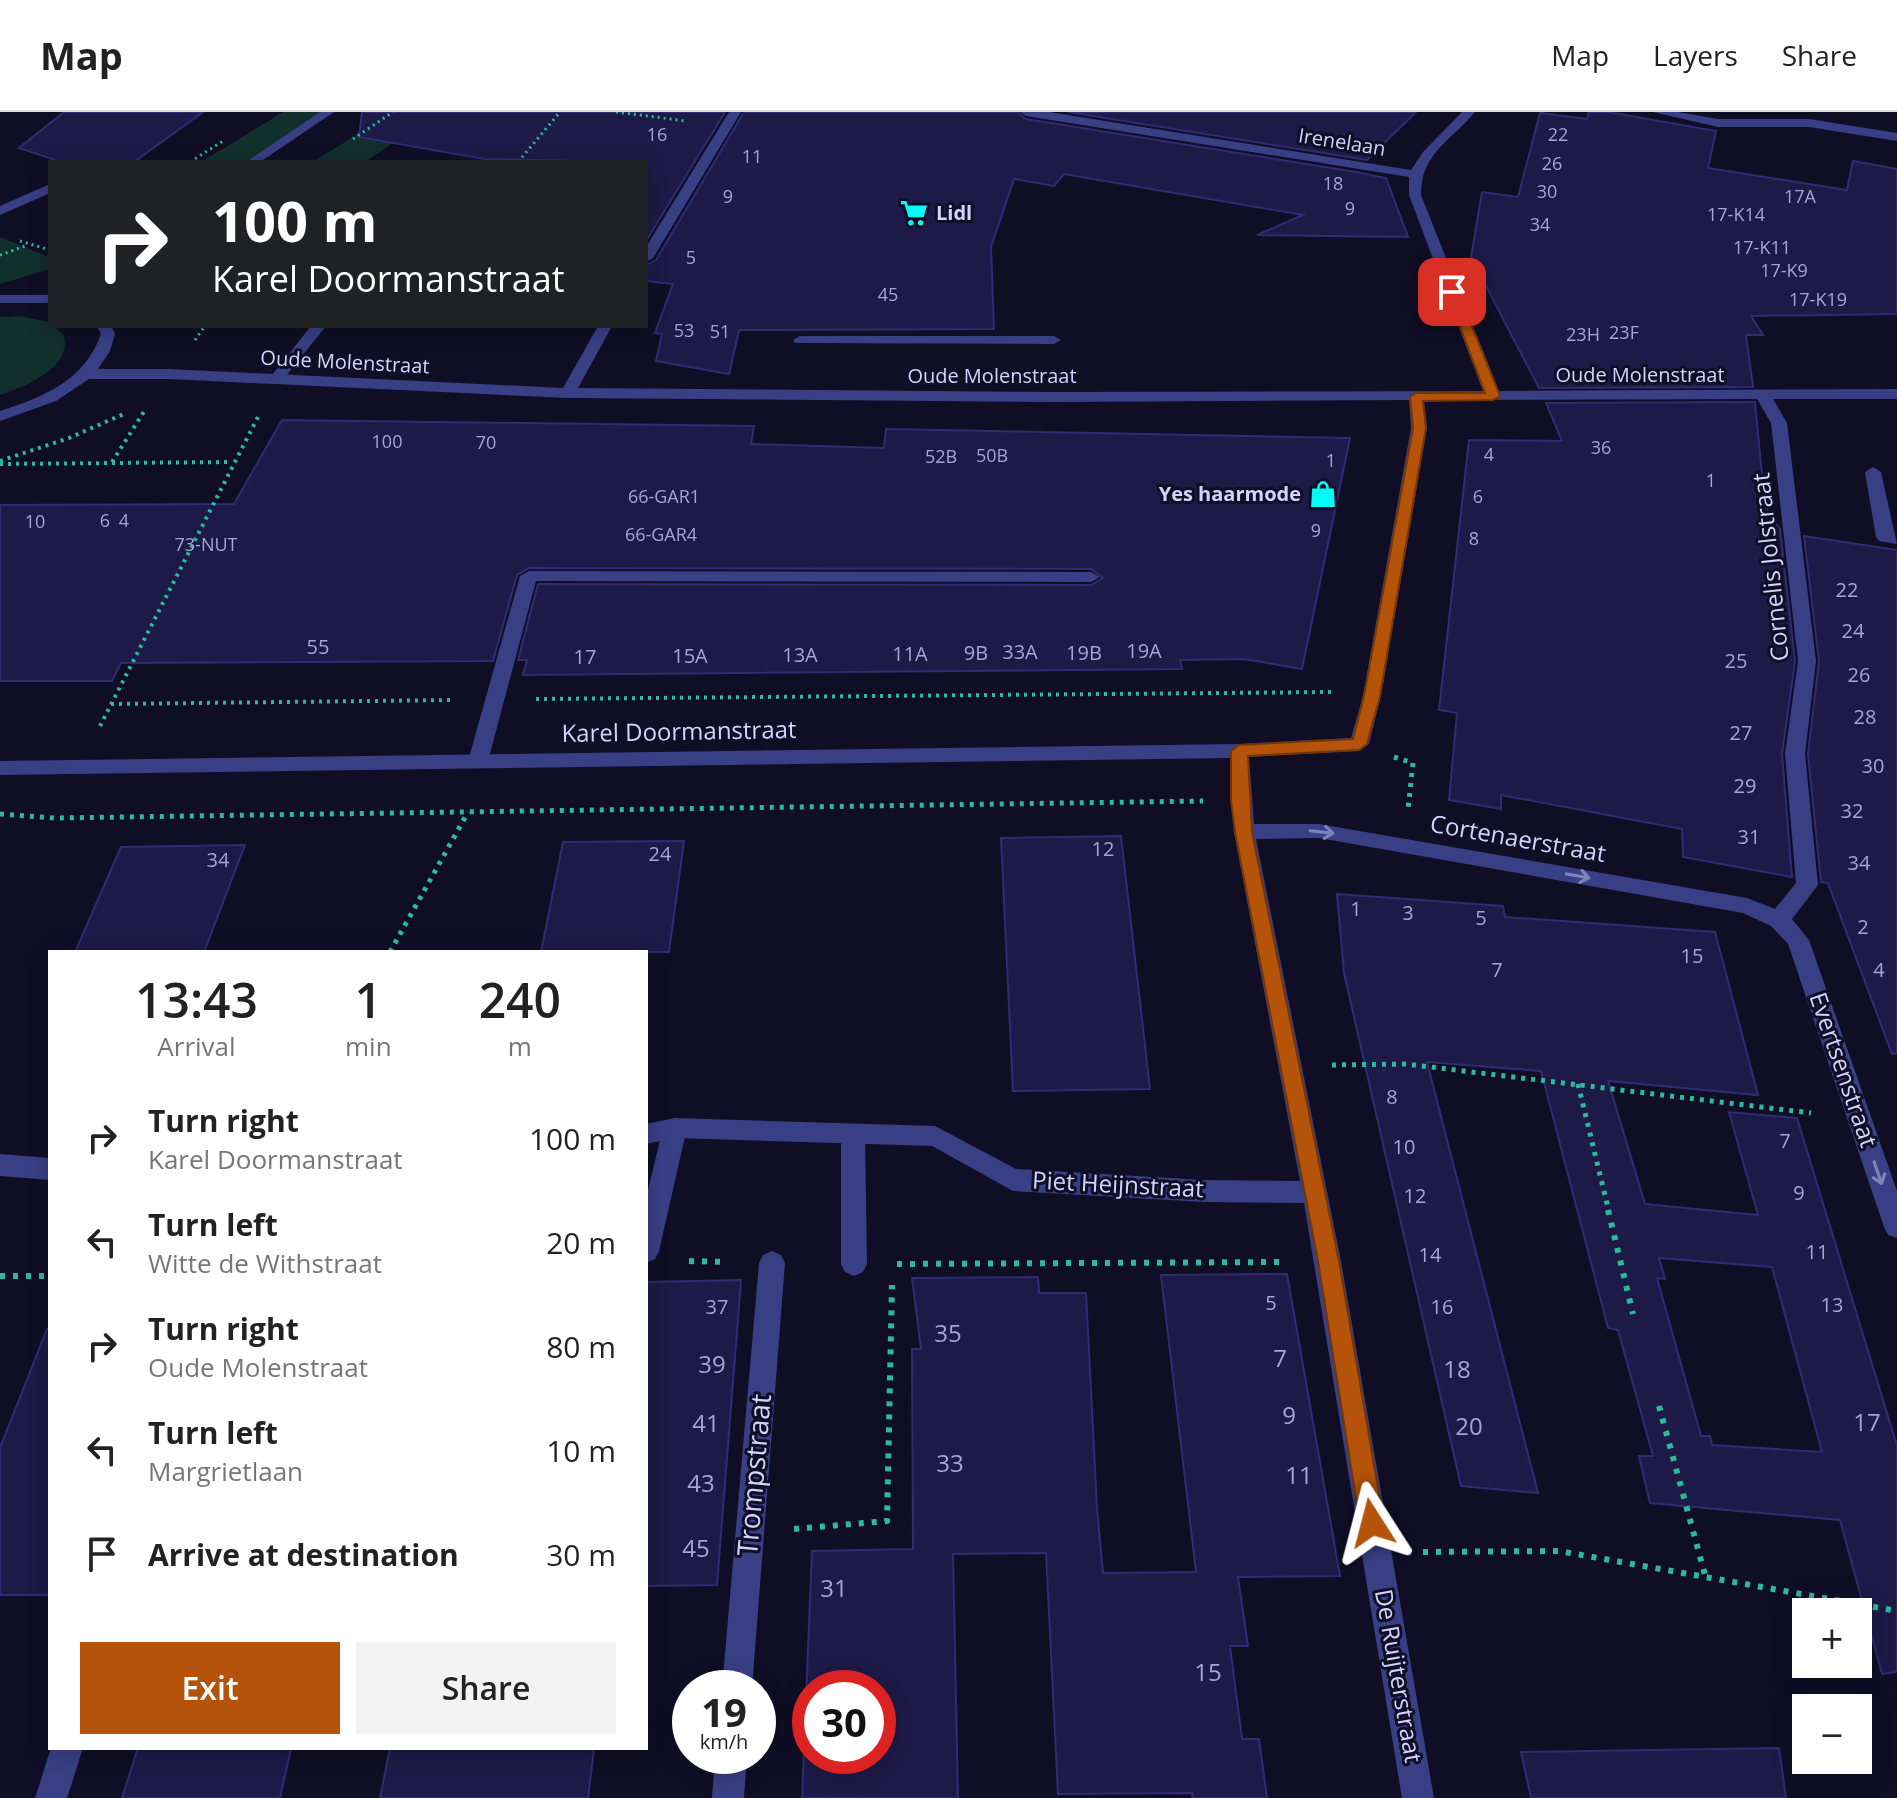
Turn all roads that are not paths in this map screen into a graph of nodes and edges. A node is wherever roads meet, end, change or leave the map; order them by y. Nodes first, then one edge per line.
1 (328, 112) edge
2 (735, 112) edge
3 (1026, 112) edge
4 (1469, 112) edge
5 (1659, 112) edge
6 (1897, 137) edge
7 (255, 160) edge
8 (1415, 174) junction
9 (48, 189) edge
10 (0, 211) edge
11 (648, 255) edge
12 (48, 298) edge
13 (0, 299) edge
14 (105, 328) edge
15 (317, 328) edge
16 (604, 328) edge
17 (800, 340) dead end
18 (1054, 340) dead end
19 (87, 374) junction
20 (277, 378) junction
21 (568, 393) junction
22 (1762, 394) junction
23 (1897, 394) edge
24 (1493, 396) junction
25 (1416, 397) junction
26 (0, 416) edge
27 (1873, 472) dead end
28 (1897, 539) edge
29 (1091, 577) dead end
30 (1239, 751) junction
31 (478, 761) junction
32 (0, 768) edge
33 (1244, 832) junction
34 (1779, 920) junction
35 (675, 1128) junction
36 (648, 1134) edge
37 (853, 1134) junction
38 (0, 1165) edge
39 (48, 1169) edge
40 (1315, 1192) junction
41 (1897, 1227) edge
42 (648, 1243) edge
43 (772, 1263) road end
44 (854, 1264) dead end
45 (738, 1670) edge
46 (66, 1750) edge
47 (730, 1774) edge
48 (51, 1798) edge
49 (728, 1798) edge
50 (1418, 1798) edge

1 - 7 street
2 - 11 street
3 - 8 street, Irenelaan
4 - 8 street
5 - 6 street
8 - 24 street
9 - 10 street
12 - 13 street
14 - 19 street
15 - 20 street
16 - 21 street
17 - 18 street
19 - 20 street, Oude Molenstraat
19 - 26 street
20 - 21 street, Oude Molenstraat
21 - 25 street, Oude Molenstraat
22 - 23 street, Oude Molenstraat
22 - 24 street, Oude Molenstraat
22 - 34 street, Cornelis Jolstraat
24 - 25 street, Oude Molenstraat
25 - 30 street, Karel Doormanstraat
27 - 28 street
29 - 31 street
30 - 31 street, Karel Doormanstraat
30 - 33 street, De Ruijterstraat
31 - 32 street, Karel Doormanstraat
33 -> 34 street, Cortenaerstraat
33 - 40 street, De Ruijterstraat
34 -> 41 street, Evertsenstraat
35 - 36 street, Piet Heijnstraat
35 - 37 street, Piet Heijnstraat
35 - 42 street
37 - 40 street, Piet Heijnstraat
37 - 44 street
38 - 39 street
40 - 50 street, De Ruijterstraat
43 - 45 street, Trompstraat
46 - 48 street
47 - 49 street

